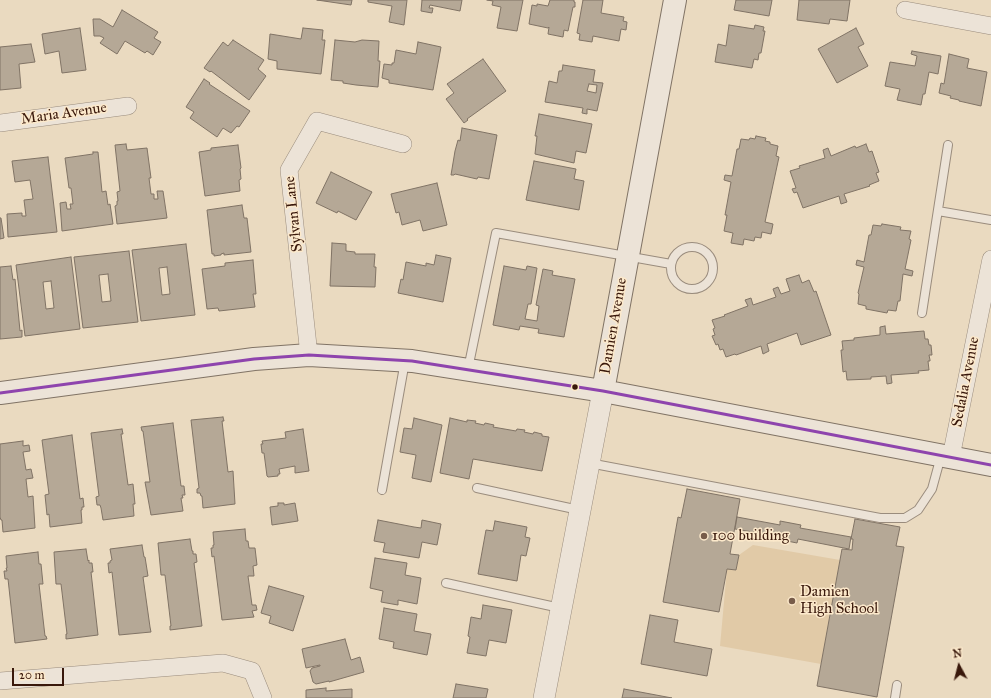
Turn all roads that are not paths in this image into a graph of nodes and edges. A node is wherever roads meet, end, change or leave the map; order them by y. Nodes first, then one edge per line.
1 (675, 0) edge
2 (905, 10) dead end
3 (991, 26) edge
4 (128, 106) dead end
5 (0, 123) edge
6 (403, 144) dead end
7 (948, 145) dead end
8 (938, 211) junction
9 (991, 220) edge
10 (627, 257) junction
11 (991, 260) edge
12 (671, 264) junction
13 (922, 313) dead end
14 (309, 355) junction
15 (405, 360) junction
16 (468, 370) junction
17 (603, 391) junction
18 (0, 392) edge
19 (946, 456) junction
20 (589, 463) junction
21 (991, 464) edge
22 (477, 488) dead end
23 (382, 490) dead end
24 (580, 510) junction
25 (446, 582) dead end
26 (561, 608) junction
27 (0, 682) edge
28 (897, 684) dead end
29 (263, 698) edge
30 (544, 698) edge
31 (895, 698) edge

1 - 10 main road, Damien Avenue
2 - 3 street
4 - 5 street, Maria Avenue
6 - 14 street, Sylvan Lane
7 - 8 lane
8 - 9 lane
8 - 13 lane
10 - 12 lane
10 - 16 lane
10 - 17 main road, Damien Avenue
11 - 19 street, Sedalia Avenue
12 - 12 lane
14 - 15 main road
14 - 18 main road
15 - 16 main road
15 - 23 lane
16 - 17 main road
17 - 19 main road
17 - 20 street, Damien Avenue
19 - 20 lane
19 - 21 main road
20 - 24 street, Damien Avenue
22 - 24 lane
24 - 26 street, Damien Avenue
25 - 26 lane
26 - 30 street, Damien Avenue
27 - 29 street
28 - 31 lane

